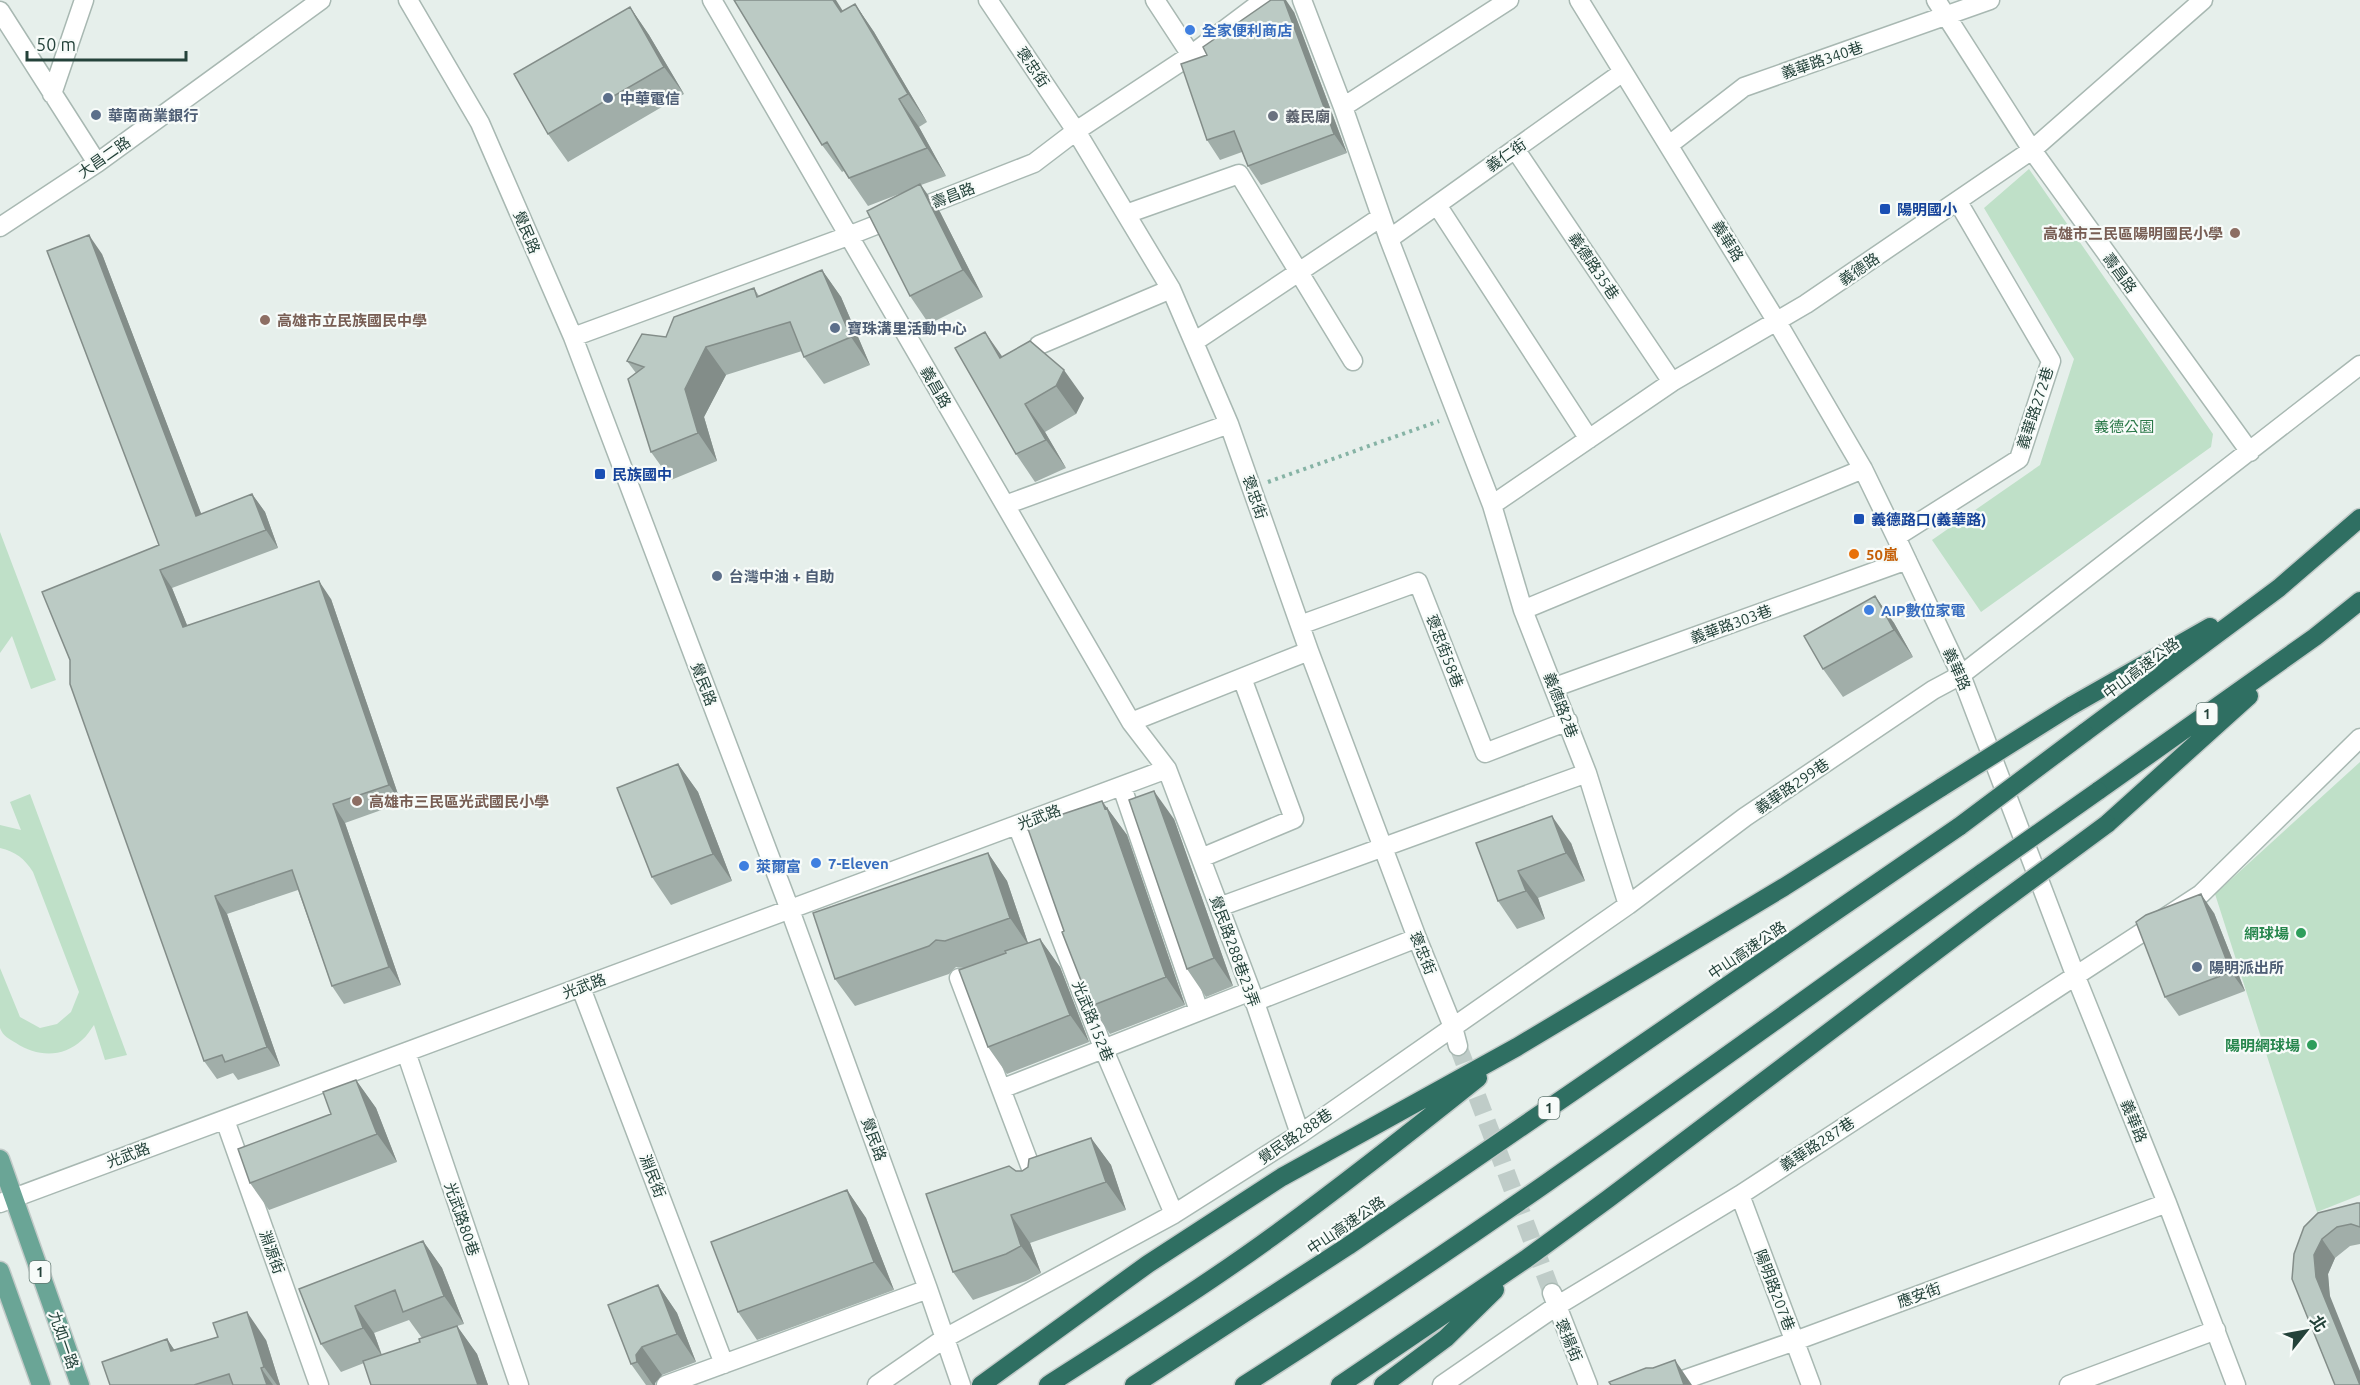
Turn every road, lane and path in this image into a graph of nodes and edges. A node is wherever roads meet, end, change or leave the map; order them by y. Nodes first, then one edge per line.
1 (84, 0) edge
2 (321, 0) edge
3 (408, 0) edge
4 (712, 0) edge
5 (988, 0) edge
6 (1155, 0) edge
7 (1264, 0) edge
8 (1302, 0) edge
9 (1509, 0) edge
10 (1579, 0) edge
11 (1936, 0) edge
12 (1990, 0) edge
13 (2203, 0) edge
14 (1, 14) edge
15 (1947, 16) junction
16 (1191, 54) junction
17 (1623, 72) junction
18 (52, 94) junction
19 (1343, 107) junction
20 (1076, 131) junction
21 (1669, 145) junction
22 (1515, 149) junction
23 (2032, 150) junction
24 (97, 163) junction
25 (1958, 202) junction
26 (1437, 205) junction
27 (1126, 214) junction
28 (1381, 217) junction
29 (0, 226) edge
30 (848, 236) junction
31 (1389, 239) junction
32 (1299, 272) junction
33 (1171, 289) junction
34 (1777, 322) junction
35 (573, 337) junction
36 (1194, 342) junction
37 (1040, 345) dead end
38 (1353, 361) dead end
39 (2360, 365) edge
40 (1672, 382) junction
41 (1457, 415) junction
42 (1229, 424) junction
43 (1589, 439) junction
44 (2250, 452) junction
45 (1863, 469) junction
46 (1252, 488) junction
47 (1005, 505) junction
48 (1492, 506) junction
49 (2360, 518) edge
50 (1896, 537) junction
51 (1907, 560) junction
52 (2279, 588) junction
53 (2360, 601) edge
54 (1523, 610) junction
55 (1300, 625) junction
56 (2315, 637) junction
57 (1309, 651) junction
58 (1961, 675) junction
59 (1242, 678) junction
60 (1555, 687) junction
61 (1568, 721) junction
62 (1131, 722) junction
63 (2360, 738) edge
64 (1167, 769) junction
65 (1587, 773) junction
66 (1122, 787) junction
67 (1017, 825) junction
68 (1383, 847) junction
69 (1201, 858) junction
70 (1628, 905) junction
71 (1219, 907) junction
72 (790, 910) junction
73 (1417, 938) junction
74 (2076, 977) junction
75 (959, 978) edge
76 (581, 987) junction
77 (1252, 997) junction
78 (1199, 1011) junction
79 (1453, 1027) junction
80 (1458, 1046) tunnel mouth
81 (1516, 1047) junction
82 (1104, 1050) junction
83 (406, 1052) junction
84 (1001, 1089) junction
85 (225, 1120) junction
86 (1300, 1134) junction
87 (0, 1159) edge
88 (1038, 1188) edge
89 (1740, 1195) junction
90 (7, 1200) edge
91 (2167, 1203) junction
92 (1174, 1214) junction
93 (1526, 1259) junction
94 (0, 1271) edge
95 (928, 1289) junction
96 (1554, 1300) junction
97 (2216, 1330) junction
98 (945, 1338) junction
99 (1795, 1341) junction
100 (724, 1364) junction
101 (41, 1385) edge
102 (80, 1385) edge
103 (319, 1385) edge
104 (519, 1385) edge
105 (666, 1385) edge
106 (877, 1385) edge
107 (961, 1385) edge
108 (981, 1385) edge
109 (1048, 1385) edge
110 (1134, 1385) edge
111 (1244, 1385) edge
112 (1340, 1385) edge
113 (1383, 1385) edge
114 (1442, 1385) edge
115 (1588, 1385) edge
116 (1669, 1385) edge
117 (1811, 1385) edge
118 (2069, 1385) edge
119 (2236, 1385) edge

1 - 18 street
2 - 24 street, 大昌二路
3 - 35 street, 覺民路
4 - 30 street, 義昌路
5 - 20 street, 褒忠街
6 - 16 street
7 - 16 street, 壽昌路
8 - 19 street, 義德路2巷
9 - 19 street
10 - 17 street, 義華路
11 - 15 street, 壽昌路
12 - 15 street, 義華路340巷
13 - 23 street, 義德路
14 - 18 street
15 - 21 street, 義華路340巷
15 - 23 street, 壽昌路
16 - 20 street, 壽昌路
17 - 21 street, 義華路
17 - 22 street, 義仁街
18 - 24 street
19 - 28 street, 義德路2巷
20 - 27 street, 褒忠街
20 - 30 street, 壽昌路
21 - 34 street, 義華路
22 - 26 street, 義仁街
22 - 40 street, 義德路35巷
23 - 25 street, 義德路
23 - 44 street, 壽昌路
24 - 29 street, 大昌二路
25 - 34 street, 義德路
25 - 50 street, 義華路272巷
26 - 31 street, 義仁街
26 - 43 street
27 - 32 street
27 - 33 street, 褒忠街
28 - 31 street, 義德路2巷
28 - 32 street
30 - 35 street, 壽昌路
30 - 47 street, 義昌路
31 - 41 street, 義德路2巷
32 - 36 street
32 - 38 street
33 - 36 street, 褒忠街
33 - 37 street
34 - 40 street, 義德路
34 - 45 street, 義華路
35 - 72 street, 覺民路
36 - 42 street, 褒忠街
39 - 44 street, 義華路299巷
40 - 43 street, 義德路
41 - 46 path
41 - 48 street, 義德路2巷
42 - 46 street, 褒忠街
42 - 47 street
43 - 48 street, 義德路
44 - 58 street, 義華路299巷
45 - 50 street, 義華路
45 - 54 street
46 - 55 street, 褒忠街
47 - 62 street, 義昌路
48 - 54 street, 義德路2巷
49 - 52 highway, 中山高速公路 / 1
50 - 51 street, 義華路
51 - 58 street, 義華路
51 - 60 street, 義華路303巷
52 - 81 highway, bridge
52 - 110 highway, 中山高速公路 / 1, bridge
53 - 56 highway, 1
54 - 60 street, 義德路2巷
55 - 57 street, 褒忠街
55 - 61 street, 褒忠街58巷
56 - 93 highway, bridge
56 - 111 highway, 1, bridge
57 - 59 street
57 - 68 street, 褒忠街
58 - 70 street, 義華路299巷
58 - 74 street, 義華路
59 - 62 street
59 - 69 street
60 - 61 street, 義德路2巷
61 - 65 street, 義德路2巷
62 - 64 street, 義昌路
63 - 74 street, 義華路287巷
64 - 66 street, 光武路
64 - 69 street, 覺民路288巷23弄
65 - 68 street
65 - 70 street, 義德路2巷
66 - 67 street, 光武路
66 - 78 street
67 - 72 street, 光武路
67 - 82 street, 光武路152巷
68 - 71 street
68 - 73 street, 褒忠街
69 - 71 street, 覺民路288巷23弄
70 - 79 street, 覺民路288巷
71 - 77 street, 覺民路288巷23弄
72 - 76 street, 光武路
72 - 95 street, 覺民路
73 - 77 street
73 - 79 street, 褒忠街
74 - 89 street, 義華路287巷
74 - 91 street, 義華路
75 - 84 street
76 - 83 street, 光武路
76 - 100 street, 淵民街
77 - 78 street
77 - 86 street, 覺民路288巷23弄
78 - 82 street
79 - 80 street
79 - 86 street, 覺民路288巷
81 - 108 highway
81 - 109 highway
82 - 84 street
82 - 92 street, 光武路152巷
83 - 85 street, 光武路
83 - 104 street, 光武路80巷
84 - 88 street
85 - 90 street, 光武路
85 - 103 street, 淵源街
86 - 92 street, 覺民路288巷
87 - 90 main road, 九如一路 / 1
89 - 96 street, 義華路287巷
89 - 99 street, 陽明路207巷
90 - 102 main road, 九如一路 / 1
91 - 97 street, 義華路
91 - 99 street, 應安街
92 - 98 street, 覺民路288巷
93 - 112 highway
93 - 113 highway
94 - 101 main road
95 - 98 street, 覺民路
95 - 100 street
96 - 114 street, 義華路287巷
96 - 115 street, 褒揚街
97 - 118 street
97 - 119 street, 義華路
98 - 106 street, 覺民路288巷
98 - 107 street, 覺民路
99 - 116 street, 應安街
99 - 117 street, 陽明路207巷
100 - 105 street

